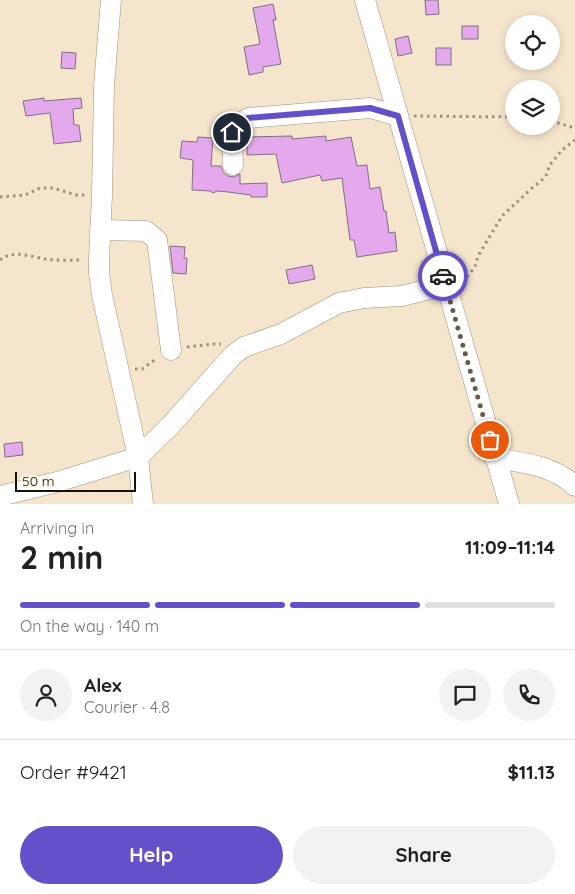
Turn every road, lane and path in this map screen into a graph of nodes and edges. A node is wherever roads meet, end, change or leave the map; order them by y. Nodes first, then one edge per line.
1 (111, 0) edge
2 (365, 0) edge
3 (398, 116) junction
4 (505, 117) edge
5 (560, 124) edge
6 (575, 128) edge
7 (575, 140) edge
8 (233, 165) dead end
9 (102, 196) junction
10 (0, 197) edge
11 (100, 230) junction
12 (98, 259) junction
13 (0, 260) edge
14 (446, 288) junction
15 (171, 350) dead end
16 (138, 457) junction
17 (495, 458) junction
18 (575, 486) edge
19 (0, 496) edge
20 (142, 504) edge
21 (509, 504) edge

1 - 9 street
2 - 3 street
3 - 4 path
3 - 8 street
3 - 14 street
5 - 6 path
7 - 14 path
9 - 10 path
9 - 11 street
11 - 12 street
11 - 15 street
12 - 13 path
12 - 16 street
14 - 16 street
14 - 17 street
16 - 19 street
16 - 20 street
17 - 18 street
17 - 21 street

